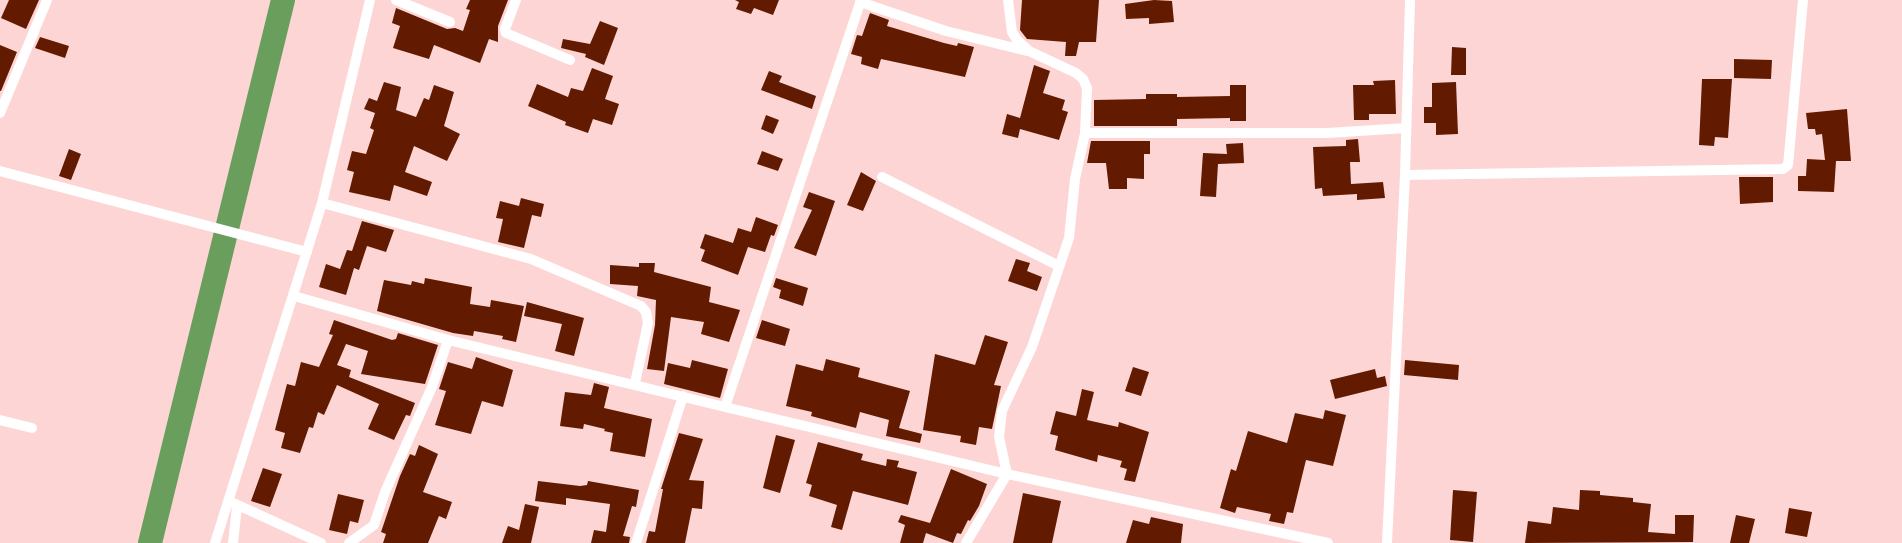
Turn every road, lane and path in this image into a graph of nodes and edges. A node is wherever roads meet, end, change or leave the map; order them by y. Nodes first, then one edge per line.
1 (46, 0) edge
2 (370, 0) edge
3 (396, 0) edge
4 (516, 0) edge
5 (1008, 0) edge
6 (1410, 0) edge
7 (1803, 0) edge
8 (860, 1) edge
9 (450, 22) dead end
10 (1029, 51) junction
11 (570, 60) dead end
12 (0, 113) edge
13 (1406, 128) junction
14 (1085, 133) junction
15 (0, 171) edge
16 (1405, 175) junction
17 (882, 177) dead end
18 (322, 203) junction
19 (307, 252) junction
20 (1059, 266) junction
21 (294, 296) junction
22 (448, 340) junction
23 (635, 383) junction
24 (683, 396) junction
25 (725, 407) junction
26 (0, 420) edge
27 (32, 428) dead end
28 (1007, 474) junction
29 (233, 504) junction
30 (215, 543) edge
31 (233, 543) edge
32 (321, 543) edge
33 (349, 543) edge
34 (636, 543) edge
35 (966, 543) edge
36 (1328, 543) edge
37 (1387, 543) edge

1 - 12 street
2 - 18 street
3 - 9 street
4 - 11 street
5 - 10 street
6 - 13 street
7 - 16 street
8 - 10 street
8 - 25 street
10 - 14 street
13 - 14 street
13 - 16 street
14 - 20 street
15 - 19 street
16 - 37 street
17 - 20 street
18 - 19 street
18 - 23 street
19 - 21 street
20 - 28 street
21 - 22 street
21 - 29 street
22 - 23 street
22 - 33 street
23 - 24 street
24 - 25 street
24 - 34 street
25 - 28 street
26 - 27 street
28 - 35 street
28 - 36 street
29 - 30 street
29 - 31 street
29 - 32 street

